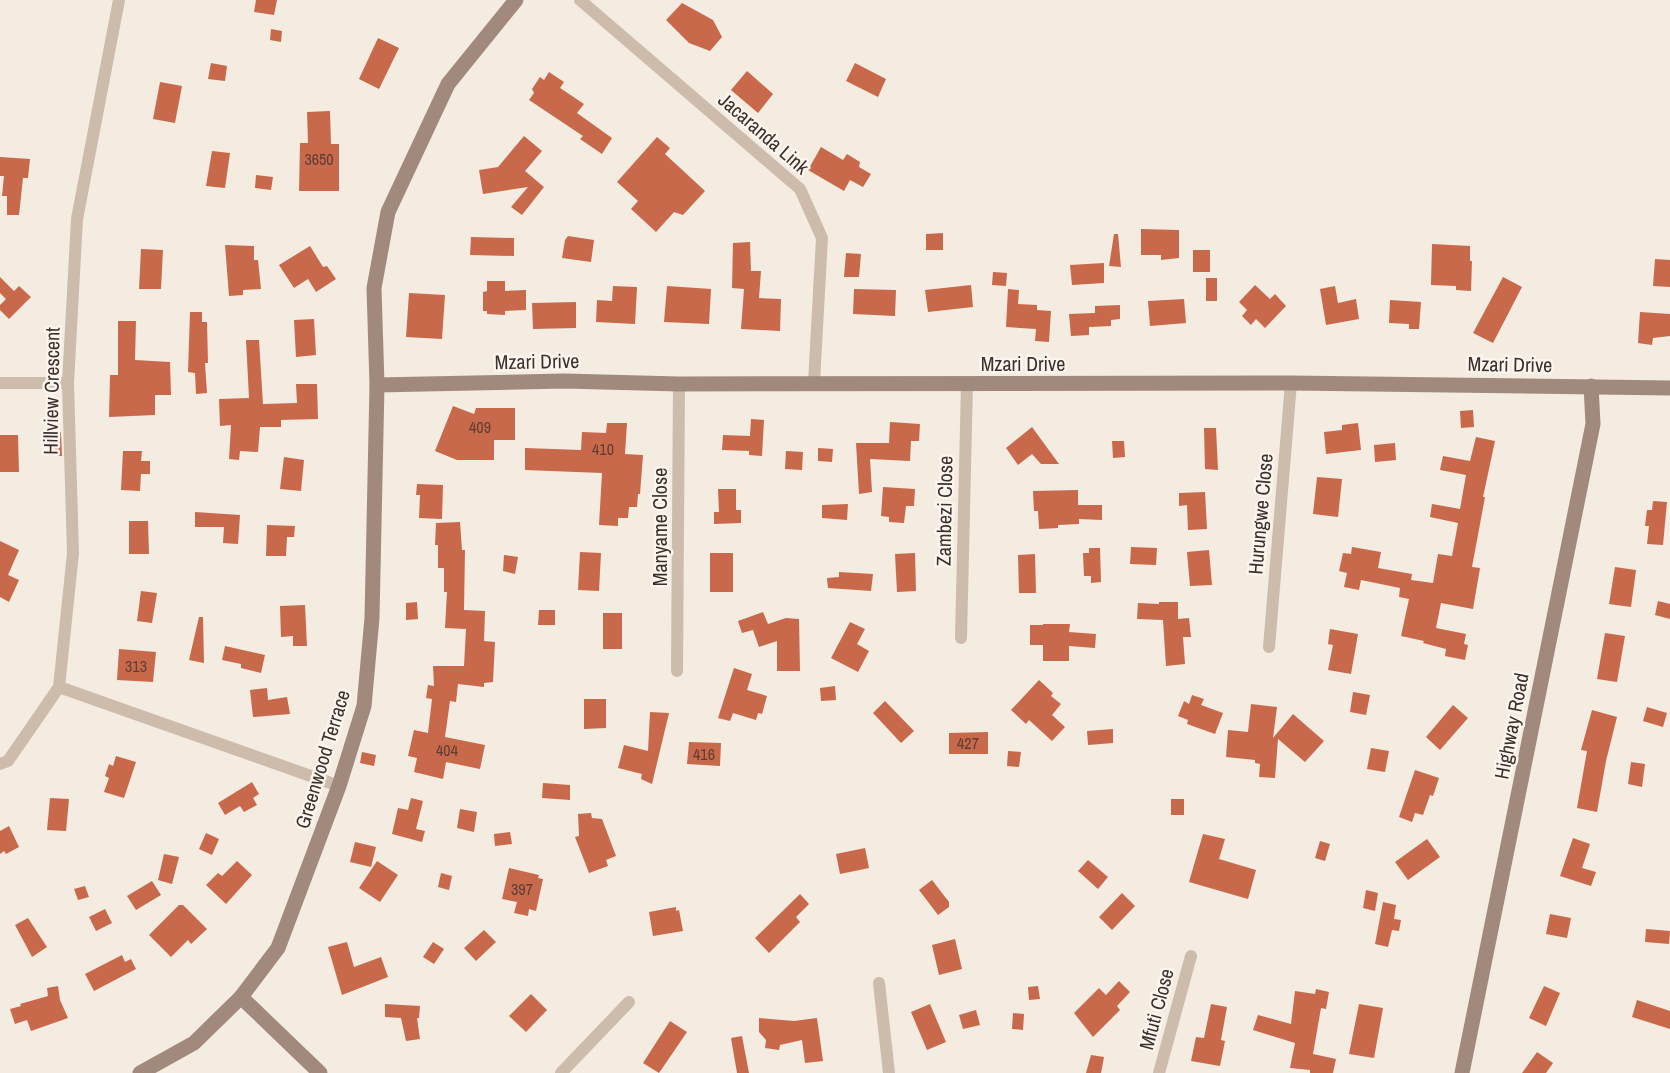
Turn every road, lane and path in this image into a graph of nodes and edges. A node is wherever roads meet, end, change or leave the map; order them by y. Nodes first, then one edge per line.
1 (119, 0) edge
2 (516, 0) edge
3 (580, 0) edge
4 (814, 382) junction
5 (0, 383) edge
6 (68, 383) junction
7 (1291, 383) junction
8 (679, 384) junction
9 (967, 384) junction
10 (377, 385) junction
11 (1591, 386) junction
12 (1670, 388) edge
13 (961, 638) dead end
14 (1269, 647) dead end
15 (677, 671) dead end
16 (59, 687) junction
17 (0, 765) edge
18 (339, 786) junction
19 (1191, 956) dead end
20 (879, 983) dead end
21 (242, 997) junction
22 (629, 1002) dead end
23 (140, 1073) edge
24 (320, 1073) edge
25 (561, 1073) edge
26 (889, 1073) edge
27 (1160, 1073) edge
28 (1462, 1073) edge

1 - 6 street, Hillview Crescent
2 - 10 street, Greenwood Terrace
3 - 4 street, Jacaranda Link
4 - 8 street, Mzari Drive
4 - 9 street, Mzari Drive
5 - 6 street
6 - 16 street, Hillview Crescent
7 - 9 street, Mzari Drive
7 - 11 street, Mzari Drive
7 - 14 street, Hurungwe Close
8 - 10 street, Mzari Drive
8 - 15 street, Manyame Close
9 - 13 street, Zambezi Close
10 - 18 street, Greenwood Terrace
11 - 12 street, Mzari Drive
11 - 28 street, Highway Road
16 - 17 street, Hillview Crescent
16 - 18 street
18 - 21 street, Greenwood Terrace
19 - 27 street, Mfuti Close
20 - 26 street
21 - 23 street, Greenwood Terrace
21 - 24 street
22 - 25 street

